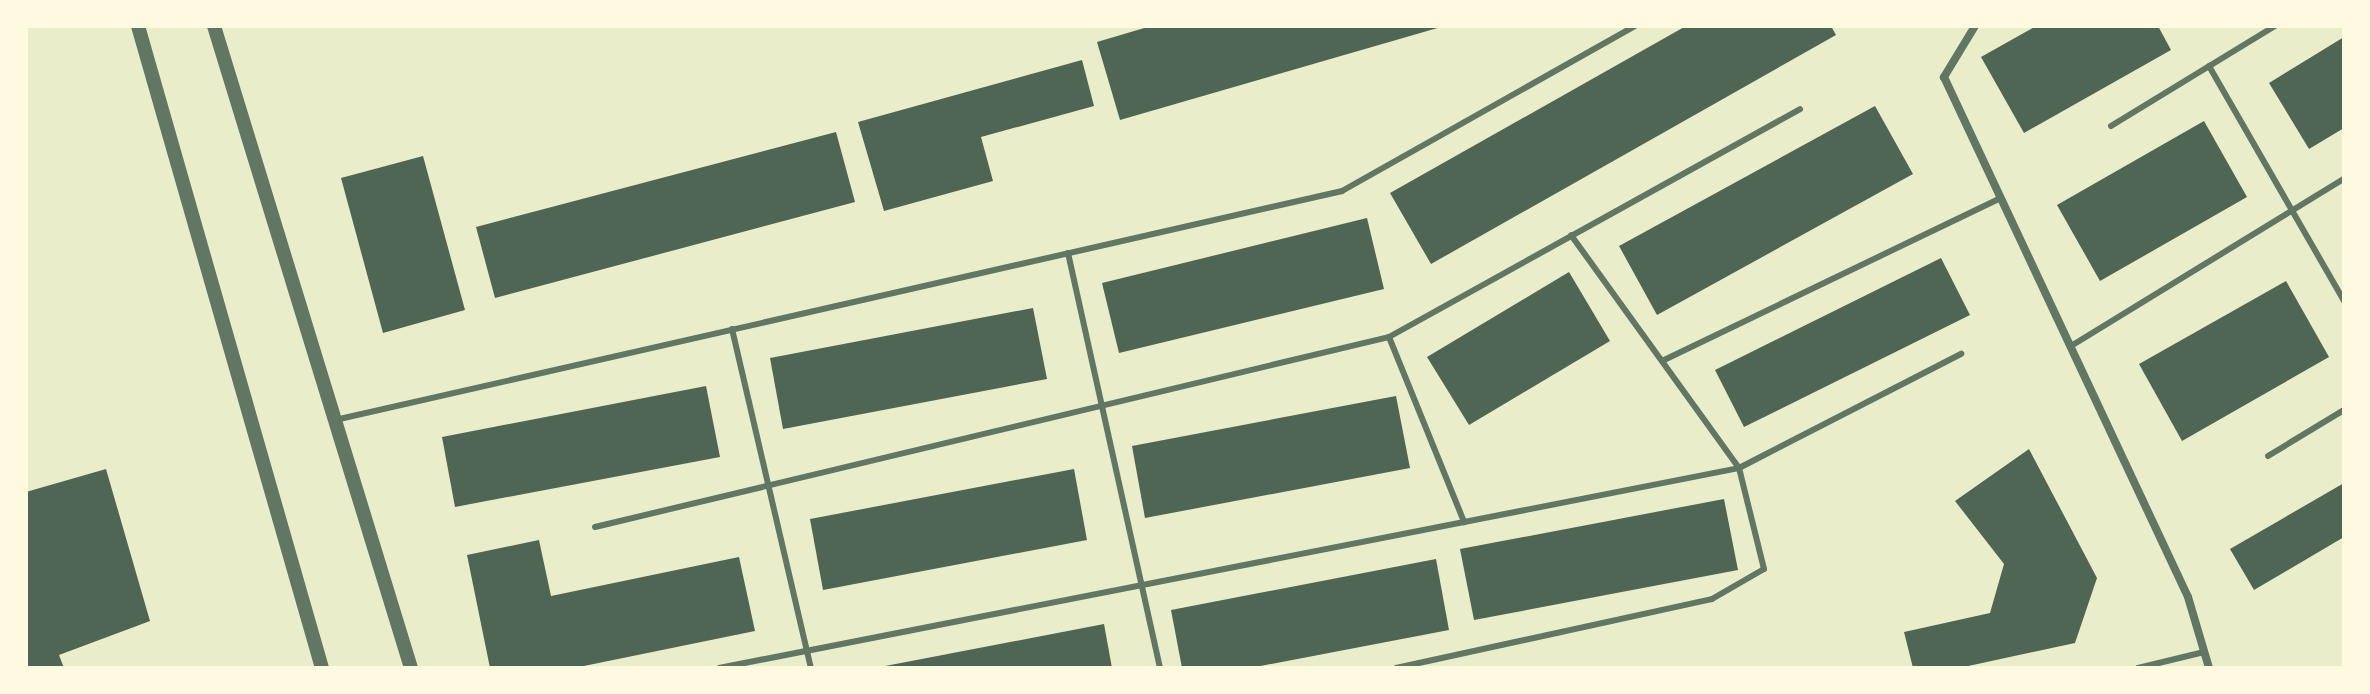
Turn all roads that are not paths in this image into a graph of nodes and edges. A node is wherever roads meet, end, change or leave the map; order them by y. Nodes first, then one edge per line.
1 (138, 26) edge
2 (214, 26) edge
3 (1635, 26) edge
4 (1975, 26) edge
5 (2275, 26) edge
6 (2209, 66) junction
7 (1800, 109) dead end
8 (2111, 126) dead end
9 (2344, 179) edge
10 (2001, 198) junction
11 (2292, 210) junction
12 (1571, 235) junction
13 (1068, 253) junction
14 (2344, 301) edge
15 (732, 329) junction
16 (1389, 337) junction
17 (2071, 346) junction
18 (1961, 354) dead end
19 (1662, 361) junction
20 (1102, 406) junction
21 (2344, 410) edge
22 (335, 420) junction
23 (2268, 456) dead end
24 (1739, 468) junction
25 (768, 485) junction
26 (1464, 522) junction
27 (595, 527) dead end
28 (1142, 586) junction
29 (807, 651) junction
30 (2204, 652) junction
31 (1446, 657) junction
32 (322, 668) edge
33 (411, 668) edge
34 (719, 668) edge
35 (811, 668) edge
36 (1160, 668) edge
37 (1396, 668) edge
38 (1448, 668) edge
39 (2138, 668) edge
40 (2209, 668) edge

1 - 32 street
2 - 22 street
3 - 13 lane
4 - 10 street
5 - 6 lane
6 - 8 lane
6 - 11 lane
7 - 12 lane
9 - 11 lane
10 - 17 street
10 - 19 lane
11 - 14 lane
11 - 17 lane
12 - 16 lane
12 - 19 lane
13 - 15 lane
13 - 20 lane
15 - 22 lane
15 - 25 lane
16 - 20 lane
16 - 26 lane
17 - 30 street
18 - 24 lane
19 - 24 lane
20 - 25 lane
20 - 28 lane
21 - 23 lane
22 - 33 street
24 - 26 lane
24 - 31 lane
25 - 27 lane
25 - 29 lane
26 - 28 lane
28 - 29 lane
28 - 36 lane
29 - 34 lane
29 - 35 lane
30 - 39 lane
30 - 40 street
31 - 37 lane
31 - 38 lane

